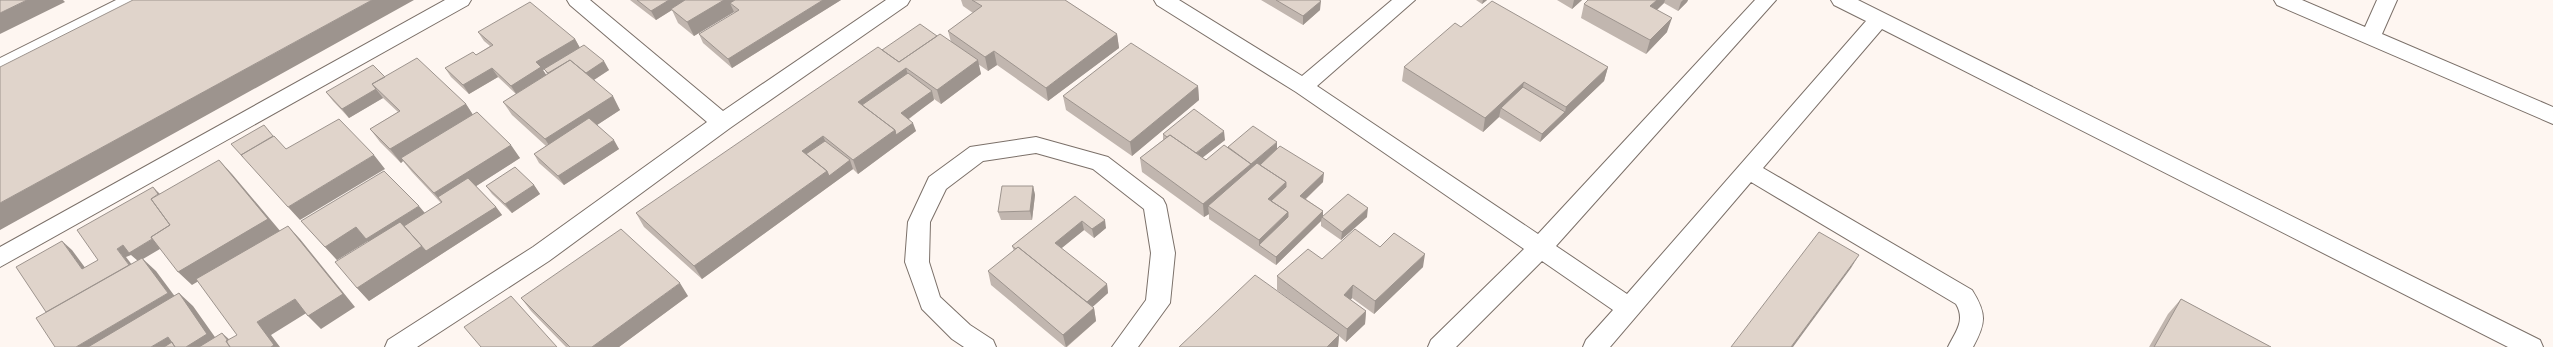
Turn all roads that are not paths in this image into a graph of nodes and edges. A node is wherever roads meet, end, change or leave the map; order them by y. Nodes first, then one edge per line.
1 (133, 0) edge
2 (461, 0) edge
3 (577, 0) edge
4 (900, 0) edge
5 (1164, 0) edge
6 (1405, 0) edge
7 (1766, 0) edge
8 (1841, 0) edge
9 (2284, 0) edge
10 (2387, 0) edge
11 (1879, 19) junction
12 (2371, 37) junction
13 (0, 67) edge
14 (1303, 87) junction
15 (2553, 116) edge
16 (722, 122) junction
17 (1748, 170) junction
18 (1540, 248) junction
19 (0, 258) edge
20 (1629, 308) junction
21 (397, 347) edge
22 (984, 347) edge
23 (1124, 347) edge
24 (1440, 347) edge
25 (1595, 347) edge
26 (1960, 347) edge
27 (2531, 347) edge

1 - 13 street
2 - 19 street
3 - 16 street
4 - 16 street
5 - 14 street
6 - 14 street
7 - 18 street
8 - 11 street
9 - 12 street
10 - 12 street
11 - 17 street
11 - 27 street
12 - 15 street
14 - 18 street
16 - 21 street
17 - 20 street
17 - 26 street
18 - 20 street
18 - 24 street
20 - 25 street
22 - 23 street

